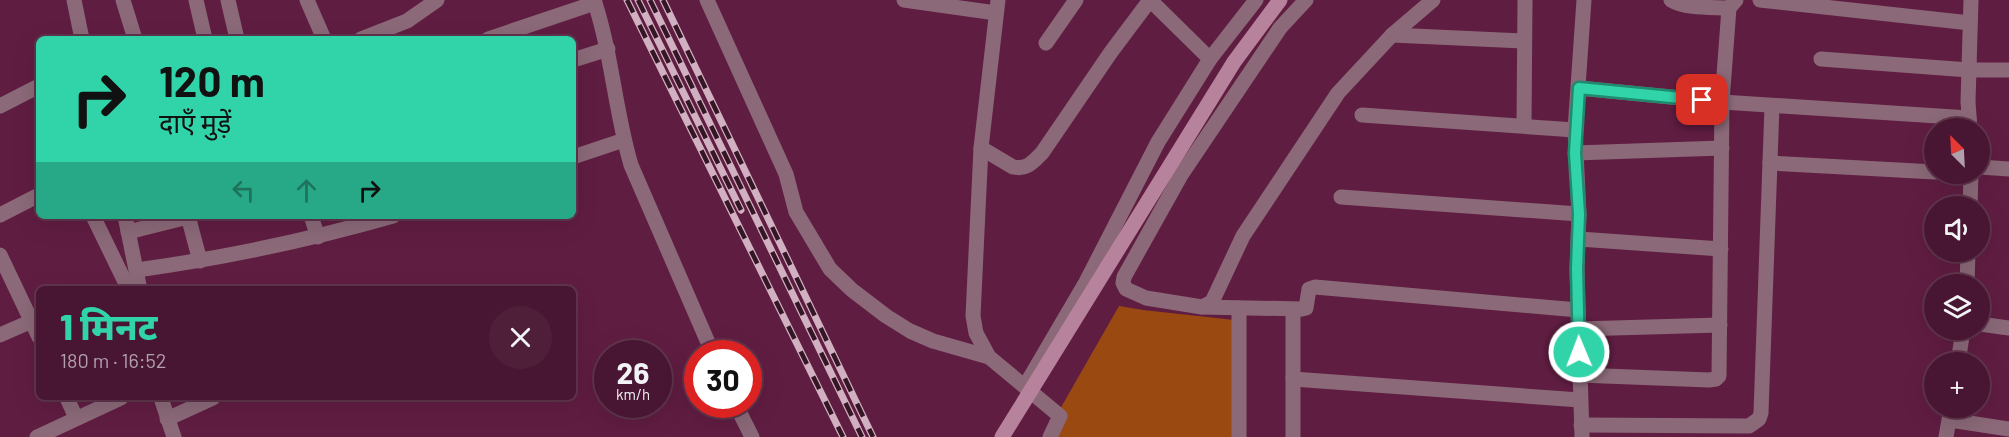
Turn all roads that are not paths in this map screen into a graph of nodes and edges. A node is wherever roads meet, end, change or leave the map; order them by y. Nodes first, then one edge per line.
1 (76, 0) edge
2 (123, 0) edge
3 (196, 0) edge
4 (228, 0) edge
5 (307, 0) edge
6 (437, 0) edge
7 (707, 0) edge
8 (904, 0) edge
9 (1076, 0) edge
10 (1256, 0) edge
11 (1280, 0) edge
12 (1306, 0) edge
13 (1433, 0) edge
14 (1525, 0) edge
15 (1584, 0) edge
16 (1671, 0) edge
17 (1760, 0) edge
18 (1971, 0) edge
19 (595, 2) edge
20 (1732, 4) edge
21 (997, 7) edge
22 (1970, 23) junction
23 (1392, 35) junction
24 (82, 36) edge
25 (134, 36) edge
26 (204, 36) edge
27 (236, 36) edge
28 (323, 36) edge
29 (369, 36) edge
30 (497, 36) edge
31 (1523, 41) junction
32 (1046, 44) dead end
33 (608, 49) junction
34 (1210, 58) junction
35 (576, 59) edge
36 (1821, 59) dead end
37 (1969, 70) junction
38 (2009, 70) edge
39 (36, 88) edge
40 (1579, 88) junction
41 (1722, 102) junction
42 (1772, 105) junction
43 (0, 106) edge
44 (1362, 115) dead end
45 (1969, 118) edge
46 (1924, 120) edge
47 (1524, 125) junction
48 (1575, 130) junction
49 (624, 140) junction
50 (981, 148) junction
51 (1722, 148) junction
52 (1575, 153) junction
53 (576, 156) edge
54 (1770, 163) junction
55 (1990, 168) edge
56 (2009, 169) edge
57 (1924, 171) edge
58 (36, 197) edge
59 (1341, 197) dead end
60 (1579, 214) junction
61 (0, 215) edge
62 (94, 219) edge
63 (125, 219) edge
64 (177, 219) edge
65 (189, 219) edge
66 (312, 219) edge
67 (382, 219) edge
68 (128, 232) junction
69 (318, 237) junction
70 (1579, 239) junction
71 (1721, 249) junction
72 (0, 255) edge
73 (200, 261) junction
74 (137, 270) junction
75 (127, 286) edge
76 (139, 286) edge
77 (1202, 307) junction
78 (1239, 308) junction
79 (1293, 310) junction
80 (1578, 310) junction
81 (32, 321) junction
82 (1720, 325) junction
83 (1990, 325) edge
84 (2009, 328) edge
85 (1578, 329) junction
86 (36, 330) edge
87 (0, 335) edge
88 (707, 340) edge
89 (989, 357) junction
90 (1579, 375) junction
91 (1293, 379) junction
92 (1025, 386) junction
93 (68, 400) edge
94 (116, 400) edge
95 (162, 400) edge
96 (209, 400) edge
97 (1580, 400) junction
98 (76, 418) junction
99 (742, 418) edge
100 (1950, 418) edge
101 (1966, 418) edge
102 (167, 419) junction
103 (2009, 429) edge
104 (1581, 431) edge
105 (37, 437) edge
106 (174, 437) edge
107 (752, 437) edge
108 (1002, 437) edge
109 (1050, 437) edge
110 (1239, 437) edge
111 (1293, 437) edge
112 (1946, 437) edge

1 - 24 street
2 - 25 street
3 - 26 street
4 - 27 street
5 - 28 street
6 - 29 street
7 - 89 street
8 - 21 street
9 - 32 street
10 - 34 street
11 - 108 main road, bridge
12 - 77 street
13 - 23 street
14 - 31 street
15 - 40 street
16 - 20 street
17 - 22 street
18 - 22 street
19 - 30 street
19 - 33 street
20 - 41 street
21 - 50 street
22 - 37 street
23 - 31 street
23 - 77 street
31 - 47 street
33 - 35 street
33 - 49 street
34 - 50 street
34 - 92 street
36 - 37 street
37 - 38 street
37 - 45 street
39 - 43 street
40 - 41 street
40 - 48 street
41 - 42 street
41 - 51 street
42 - 46 street
42 - 54 street
44 - 47 street
47 - 48 street
48 - 52 street
49 - 53 street
49 - 88 street
50 - 89 street
51 - 52 street
51 - 71 street
52 - 60 street
54 - 57 street
54 - 104 street
55 - 56 street
58 - 61 street
59 - 60 street
60 - 70 street
62 - 75 street
63 - 68 street
64 - 68 street
65 - 73 street
66 - 69 street
67 - 69 street
68 - 74 street
69 - 73 street
70 - 71 street
70 - 80 street
71 - 82 street
72 - 81 street
73 - 74 street
74 - 76 street
77 - 78 street
78 - 79 street
78 - 110 street
79 - 80 street
79 - 91 street
80 - 85 street
81 - 86 street
81 - 87 street
82 - 85 street
82 - 90 street
83 - 84 street
85 - 90 street
89 - 92 street
90 - 97 street
91 - 97 street
91 - 111 street
92 - 109 street
93 - 98 street
94 - 98 street
95 - 102 street
96 - 102 street
97 - 104 street
98 - 105 street
99 - 107 street
100 - 112 street
101 - 103 street
102 - 106 street

